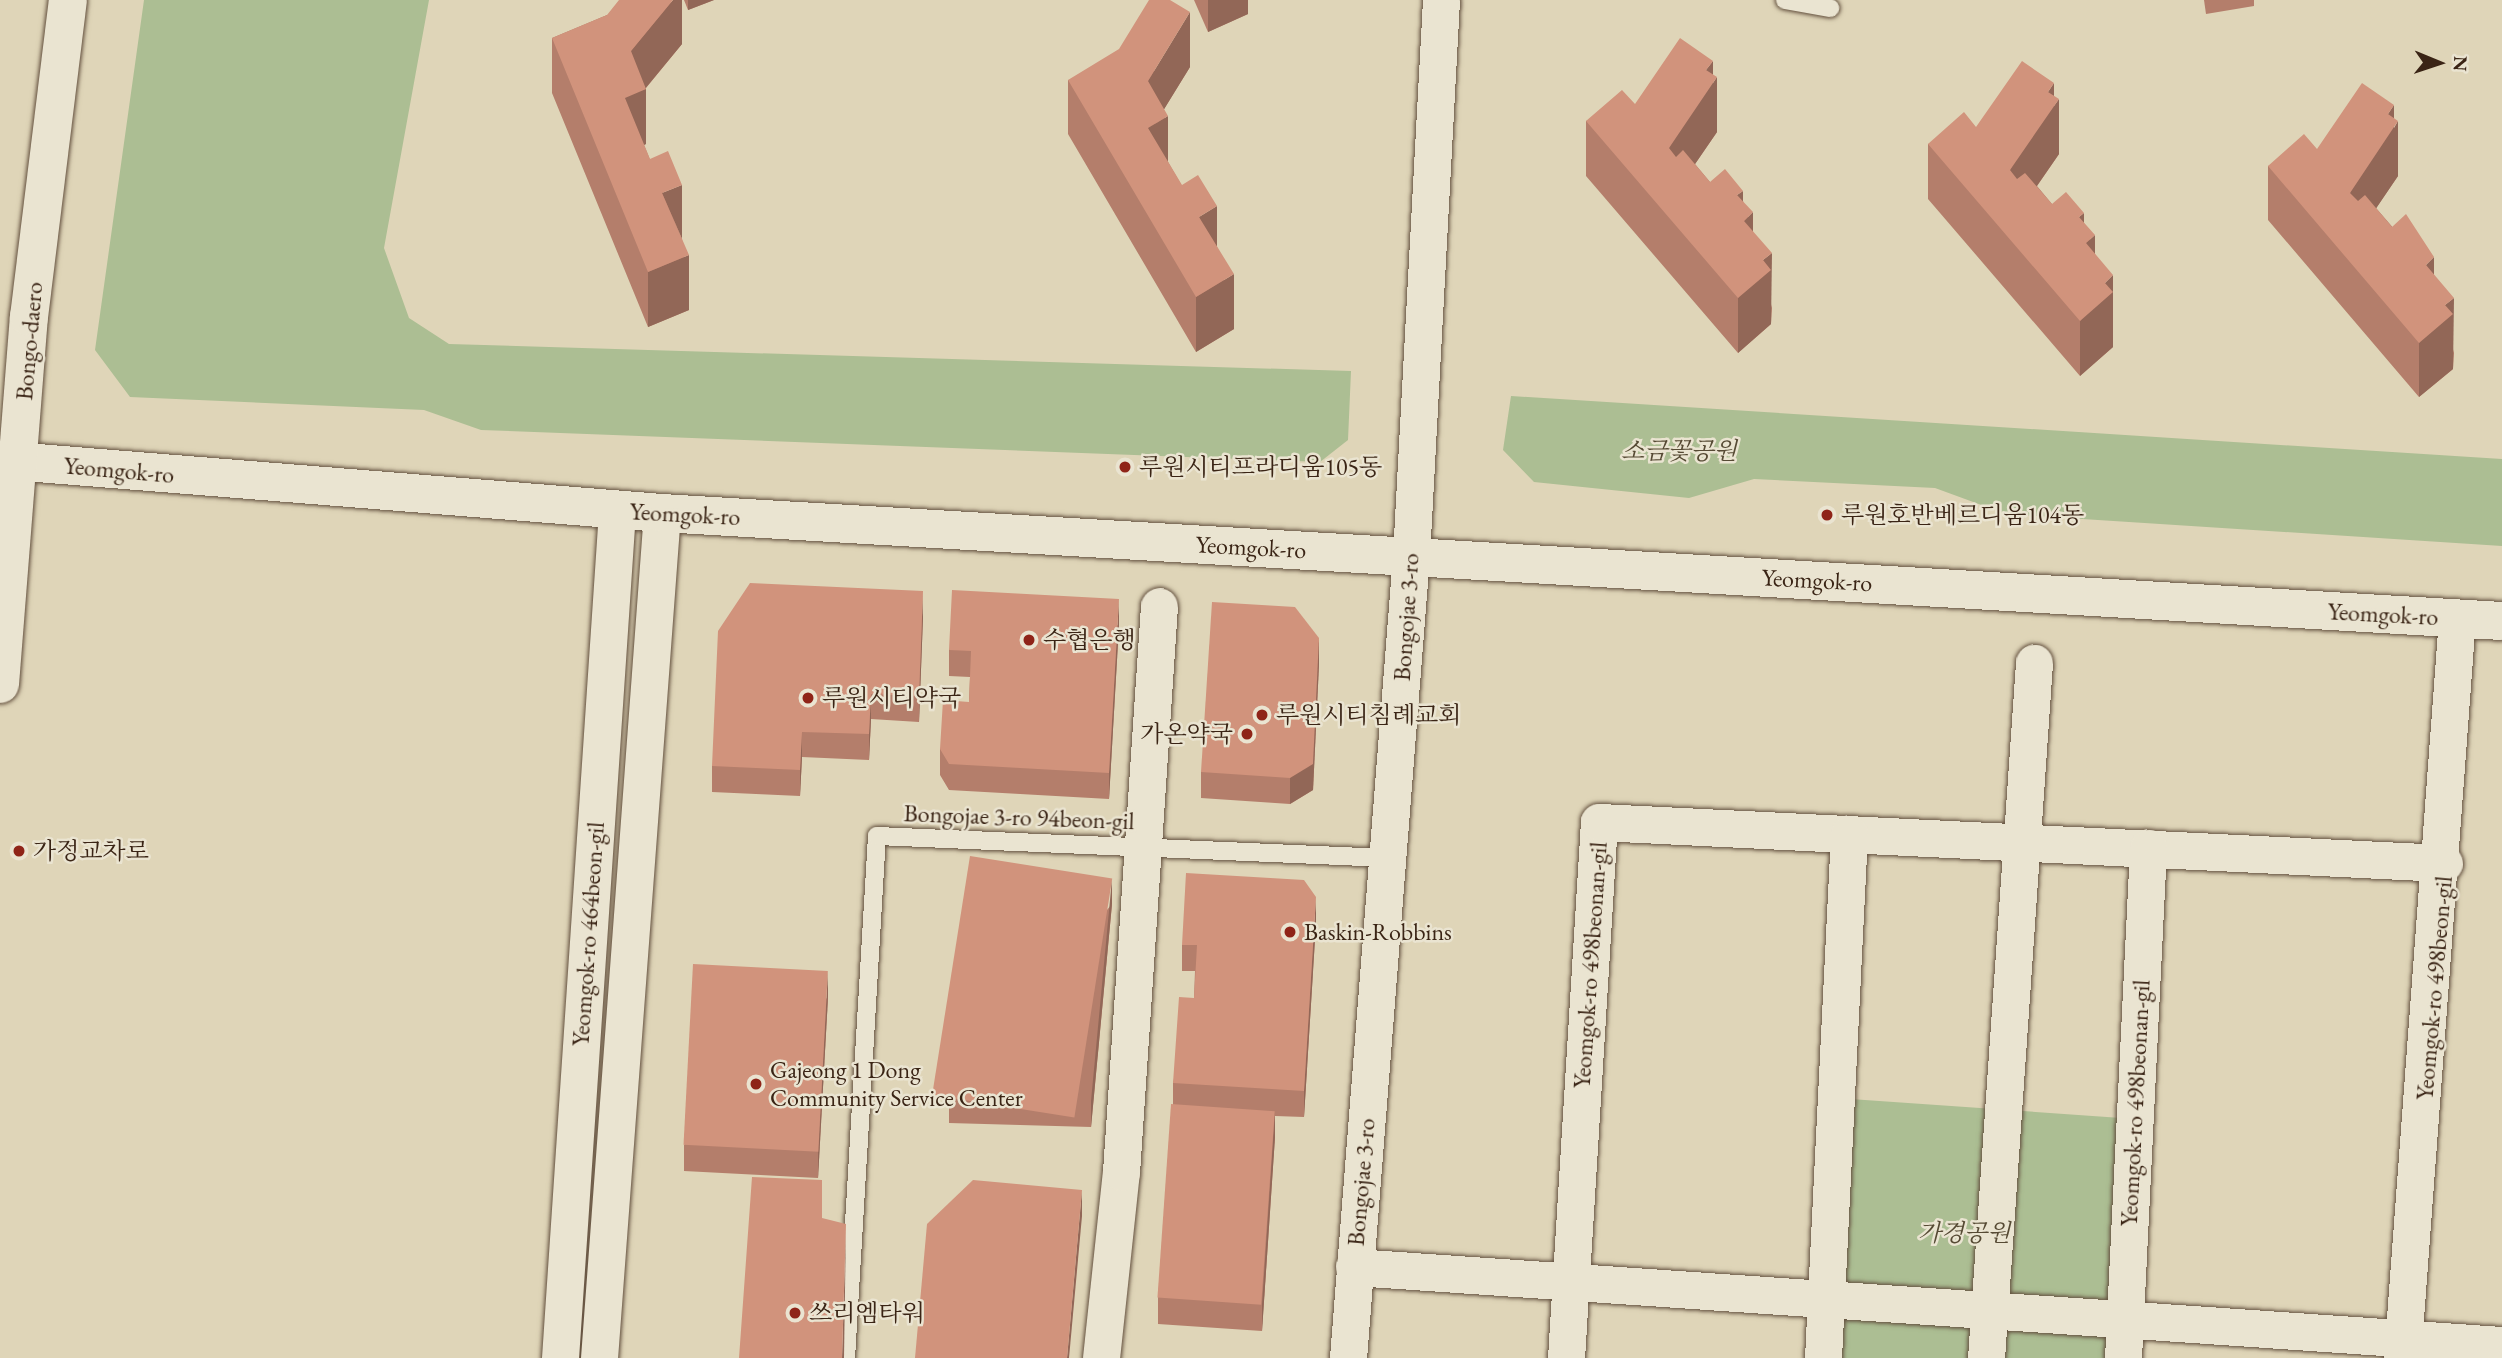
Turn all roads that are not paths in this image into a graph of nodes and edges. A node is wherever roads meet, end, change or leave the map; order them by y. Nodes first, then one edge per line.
1 (68, 0) edge
2 (1441, 0) edge
3 (1786, 0) edge
4 (1830, 8) dead end
5 (10, 461) edge
6 (617, 510) junction
7 (662, 513) junction
8 (1410, 556) junction
9 (655, 594) junction
10 (611, 596) junction
11 (1159, 606) dead end
12 (2458, 618) junction
13 (2502, 621) edge
14 (2034, 663) dead end
15 (0, 684) edge
16 (1850, 834) junction
17 (2022, 843) junction
18 (1143, 847) junction
19 (2148, 848) junction
20 (1388, 858) junction
21 (2444, 863) junction
22 (1354, 1267) junction
23 (1571, 1280) junction
24 (1826, 1294) junction
25 (1989, 1308) junction
26 (2124, 1322) junction
27 (2502, 1345) edge
28 (2403, 1348) edge
29 (560, 1358) edge
30 (599, 1358) edge
31 (846, 1358) edge
32 (1101, 1358) edge
33 (1348, 1358) edge
34 (1566, 1358) edge
35 (1823, 1358) edge
36 (1986, 1358) edge
37 (2123, 1358) edge

1 - 5 main road, Bongo-daero
2 - 8 street, Bongojae 3-ro
3 - 4 lane
5 - 6 main road, Yeomgok-ro
5 - 15 main road, Bongo-daero
6 - 7 main road, Yeomgok-ro
6 - 10 street, Yeomgok-ro 464beon-gil
7 - 8 main road, Yeomgok-ro
7 - 9 street, Yeomgok-ro 464beon-gil
8 - 12 main road, Yeomgok-ro
8 - 20 street, Bongojae 3-ro
9 - 10 street
9 - 30 street, Yeomgok-ro 464beon-gil
10 - 29 street, Yeomgok-ro 464beon-gil
11 - 18 street
12 - 13 main road, Yeomgok-ro
12 - 21 street, Yeomgok-ro 498beon-gil
14 - 17 street
16 - 17 street, Yeomgok-ro 498beonan-gil
16 - 23 street, Yeomgok-ro 498beonan-gil
16 - 24 street
17 - 19 street, Yeomgok-ro 498beonan-gil
17 - 25 street
18 - 20 lane, Bongojae 3-ro 94beon-gil
18 - 31 lane, Bongojae 3-ro 94beon-gil
18 - 32 street
19 - 21 street, Yeomgok-ro 498beonan-gil
19 - 26 street, Yeomgok-ro 498beonan-gil
20 - 22 street, Bongojae 3-ro
21 - 28 street, Yeomgok-ro 498beon-gil
22 - 23 street
22 - 33 street, Bongojae 3-ro
23 - 24 street
23 - 34 street, Yeomgok-ro 498beonan-gil
24 - 25 street
24 - 35 street
25 - 26 street
25 - 36 street
26 - 28 street
26 - 37 street, Yeomgok-ro 498beonan-gil
27 - 28 street

